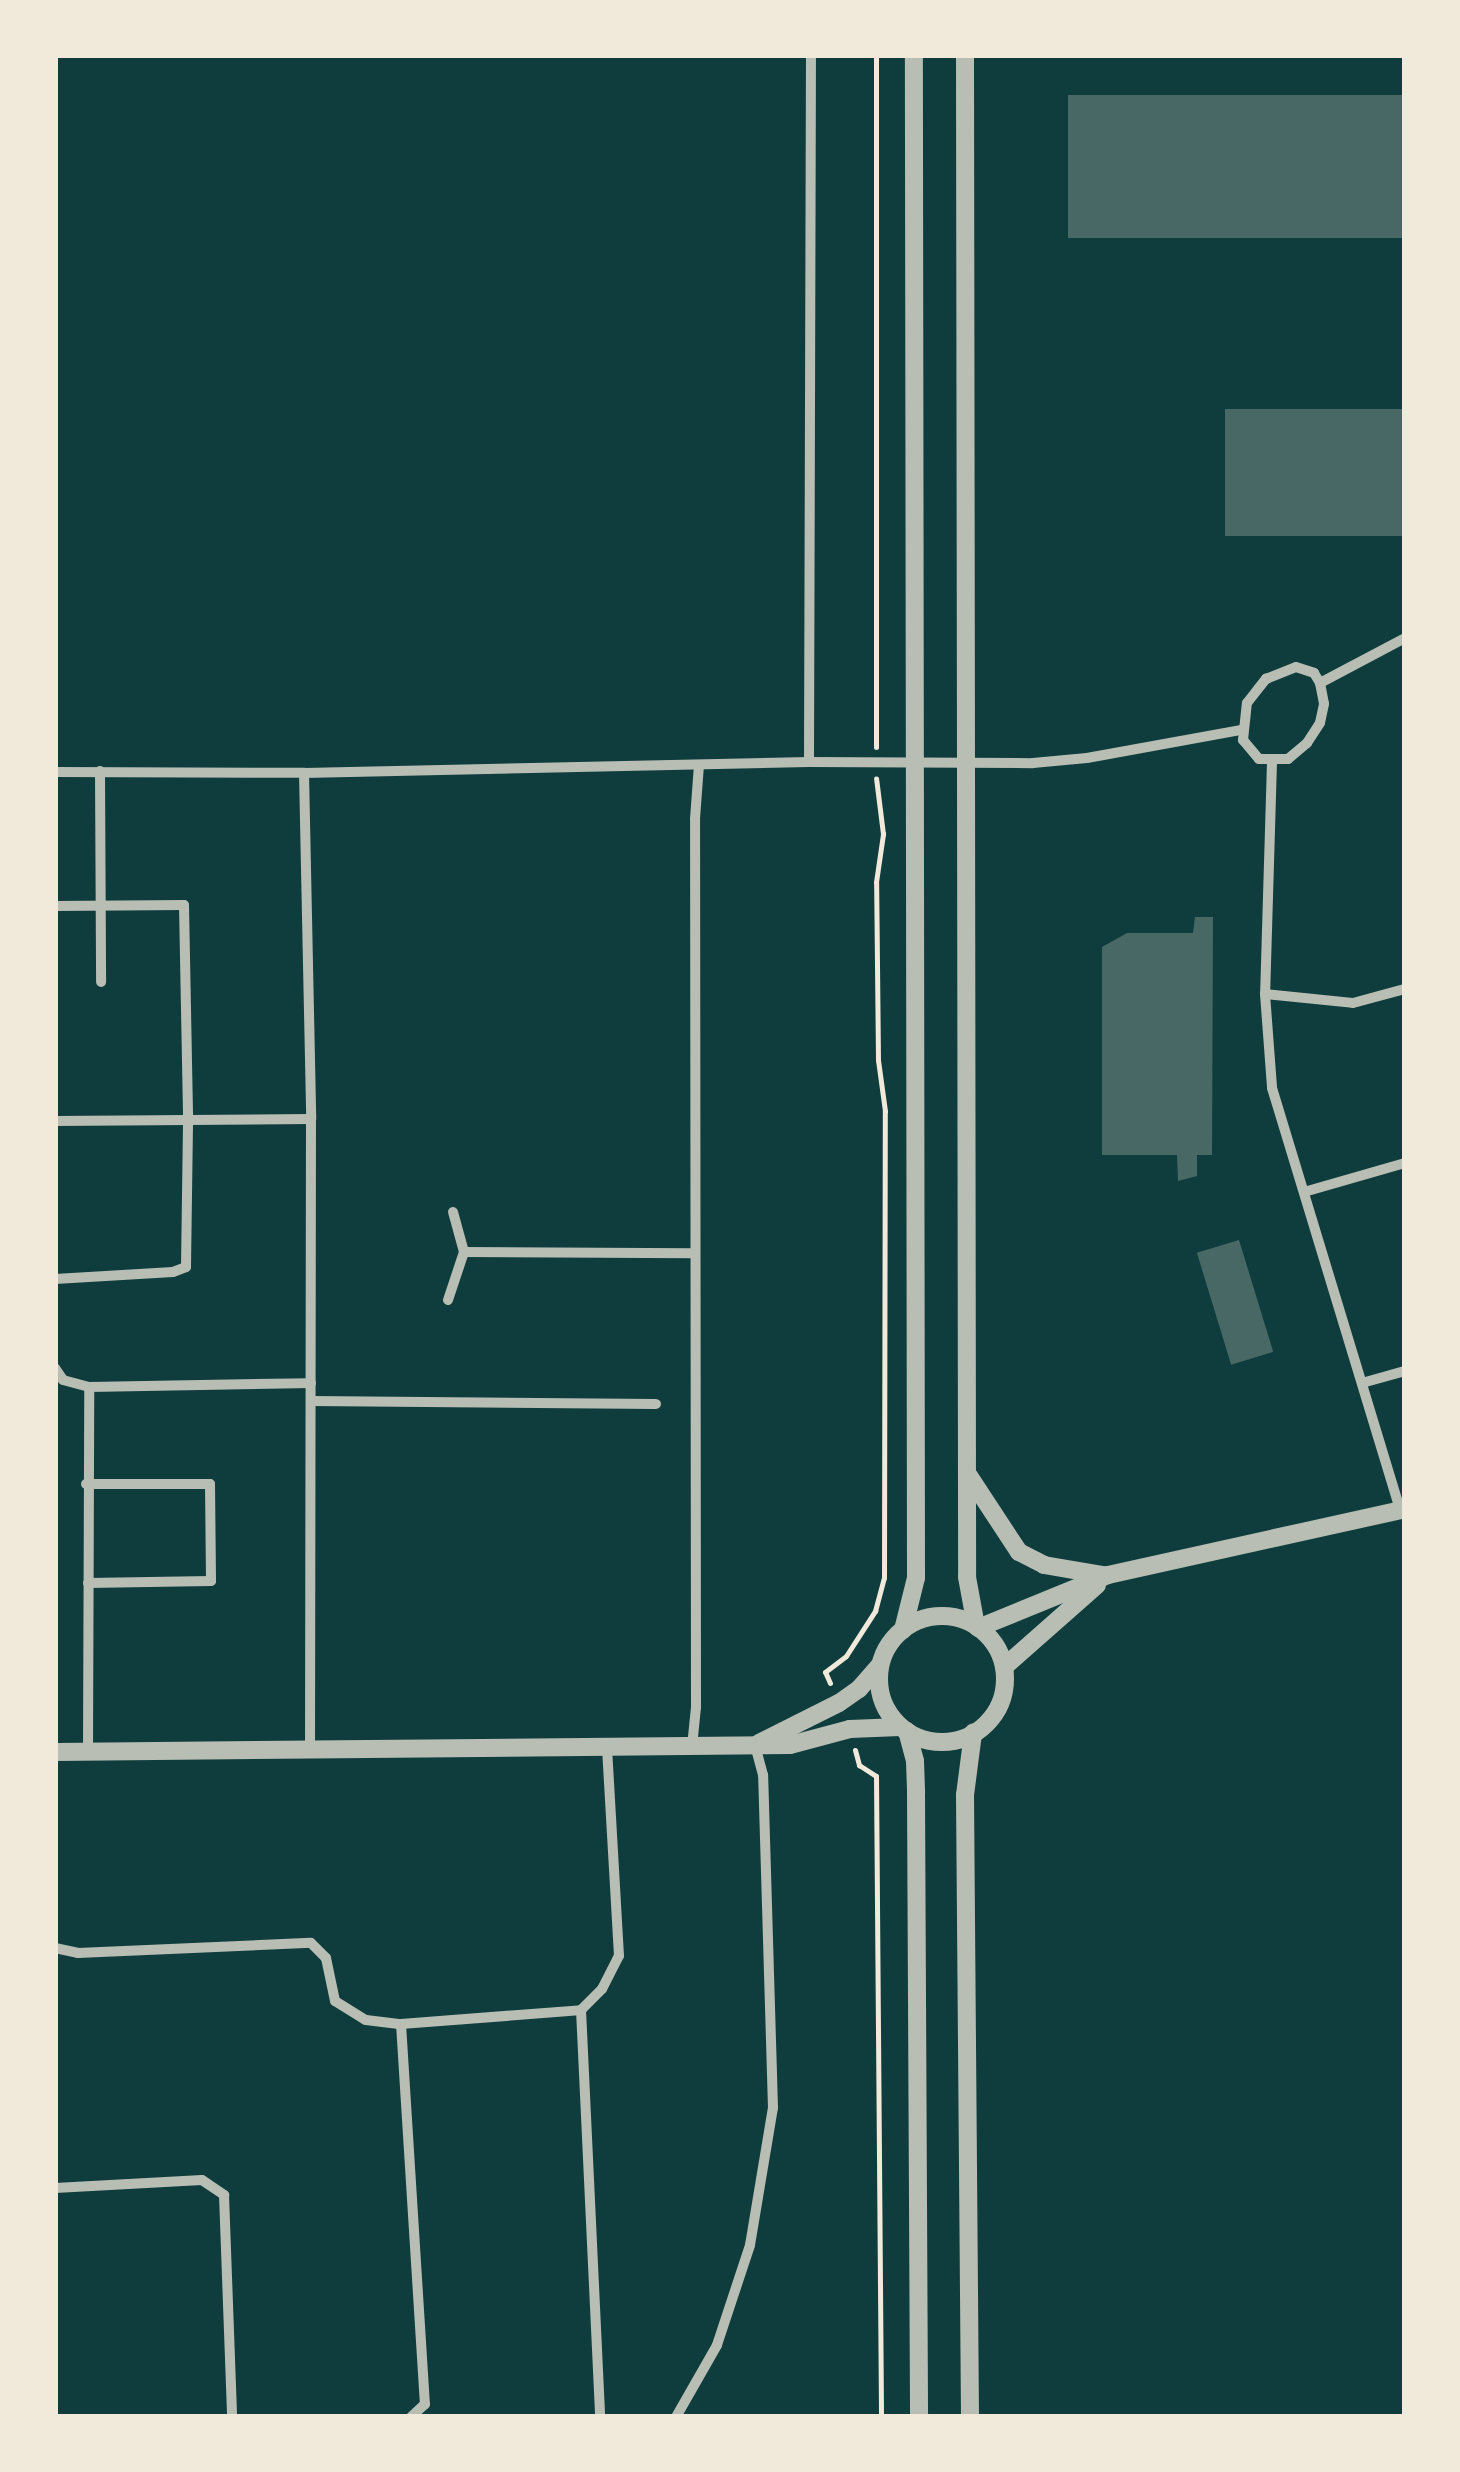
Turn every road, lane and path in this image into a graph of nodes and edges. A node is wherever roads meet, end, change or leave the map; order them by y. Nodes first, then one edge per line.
1 (811, 55) edge
2 (876, 55) edge
3 (914, 55) edge
4 (964, 55) edge
5 (1405, 638) edge
6 (1320, 682) junction
7 (1241, 730) junction
8 (809, 762) junction
9 (876, 762) junction
10 (916, 762) junction
11 (963, 762) junction
12 (1272, 762) junction
13 (699, 765) junction
14 (100, 771) junction
15 (55, 772) edge
16 (304, 773) junction
17 (55, 906) edge
18 (101, 906) junction
19 (101, 982) dead end
20 (1405, 988) edge
21 (1264, 994) junction
22 (311, 1119) junction
23 (188, 1120) junction
24 (55, 1121) edge
25 (1405, 1163) edge
26 (1304, 1192) junction
27 (452, 1212) dead end
28 (464, 1252) junction
29 (693, 1252) junction
30 (55, 1279) edge
31 (448, 1300) dead end
32 (55, 1368) edge
33 (1405, 1371) edge
34 (1362, 1382) junction
35 (310, 1383) junction
36 (89, 1387) junction
37 (311, 1401) junction
38 (656, 1404) dead end
39 (968, 1476) junction
40 (86, 1484) junction
41 (1403, 1510) edge
42 (1108, 1575) junction
43 (88, 1583) junction
44 (977, 1627) junction
45 (903, 1630) junction
46 (880, 1665) junction
47 (1004, 1667) junction
48 (839, 1703) junction
49 (850, 1729) junction
50 (904, 1729) junction
51 (973, 1733) junction
52 (692, 1746) junction
53 (755, 1746) junction
54 (608, 1747) junction
55 (310, 1750) junction
56 (55, 1752) edge
57 (88, 1752) junction
58 (55, 1948) edge
59 (581, 2010) junction
60 (402, 2024) junction
61 (55, 2188) edge
62 (232, 2417) edge
63 (411, 2417) edge
64 (600, 2417) edge
65 (676, 2417) edge
66 (881, 2417) edge
67 (918, 2417) edge
68 (970, 2417) edge

1 - 8 street
2 - 9 path
3 - 10 street
4 - 11 street
5 - 6 street
6 - 7 street
6 - 12 street
7 - 11 street
7 - 12 street
8 - 9 street
8 - 13 street
9 - 10 street
9 - 48 path
10 - 11 street
10 - 45 street
11 - 39 street
12 - 21 street
13 - 16 street
13 - 29 street
14 - 15 street
14 - 16 street
14 - 18 street
16 - 22 street
17 - 18 street
18 - 19 street
18 - 23 street
20 - 21 street
21 - 26 street
22 - 23 street
22 - 35 street
23 - 24 street
23 - 30 street
25 - 26 street
26 - 34 street
27 - 28 street
28 - 29 street
28 - 31 street
29 - 52 street
32 - 36 street
33 - 34 street
34 - 41 street
35 - 36 street
35 - 37 street
36 - 40 street
37 - 38 street
37 - 55 street
39 - 42 street
39 - 44 street
40 - 43 street
40 - 43 street
41 - 42 street
42 - 44 street
42 - 47 street
43 - 57 street
44 - 45 street
44 - 47 street
45 - 46 street
46 - 48 street
46 - 50 street
47 - 51 street
48 - 53 street
49 - 50 street
49 - 53 street
49 - 66 path
50 - 51 street
50 - 67 street
51 - 68 street
52 - 53 street
52 - 54 street
53 - 65 street
54 - 55 street
54 - 59 street
55 - 57 street
56 - 57 street
58 - 60 street
59 - 60 street
59 - 64 street
60 - 63 street
61 - 62 street

